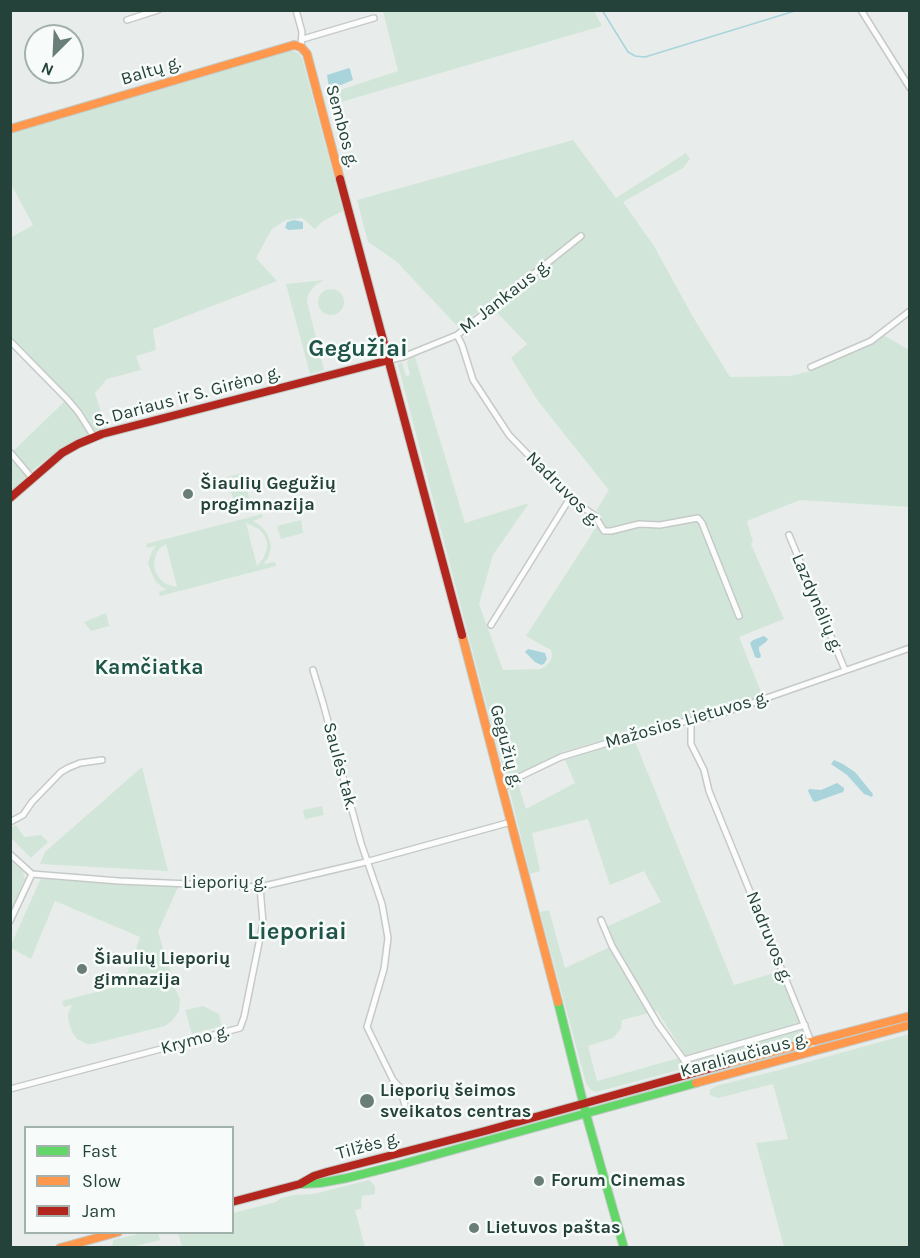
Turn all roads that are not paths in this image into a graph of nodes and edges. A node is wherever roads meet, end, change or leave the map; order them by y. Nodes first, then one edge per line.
1 (158, 10) edge
2 (296, 10) edge
3 (861, 10) edge
4 (374, 18) dead end
5 (127, 20) dead end
6 (302, 43) junction
7 (909, 88) edge
8 (10, 129) edge
9 (581, 236) dead end
10 (360, 252) joint
11 (909, 310) edge
12 (457, 335) junction
13 (10, 341) edge
14 (389, 360) junction
15 (811, 367) dead end
16 (94, 437) junction
17 (10, 452) edge
18 (32, 477) junction
19 (10, 498) edge
20 (570, 498) junction
21 (789, 535) dead end
22 (739, 616) dead end
23 (491, 626) dead end
24 (909, 648) edge
25 (313, 670) dead end
26 (845, 670) junction
27 (691, 721) junction
28 (102, 760) dead end
29 (502, 789) junction
30 (10, 822) edge
31 (511, 822) junction
32 (10, 854) edge
33 (368, 862) junction
34 (32, 874) junction
35 (260, 887) junction
36 (601, 920) dead end
37 (10, 921) edge
38 (909, 1016) edge
39 (805, 1025) junction
40 (909, 1025) edge
41 (812, 1042) junction
42 (815, 1051) junction
43 (684, 1060) junction
44 (689, 1074) junction
45 (10, 1089) edge
46 (583, 1103) junction
47 (405, 1105) dead end
48 (586, 1114) junction
49 (300, 1184) junction
50 (234, 1201) edge
51 (114, 1234) edge
52 (60, 1248) edge
53 (624, 1248) edge

1 - 5 street
2 - 6 street, Sembos g.
3 - 7 street
4 - 6 street
6 - 8 main road, Baltų g.
6 - 10 main road, Sembos g.
9 - 12 street, M. Jankaus g.
10 - 14 main road, Gegužių g.
11 - 15 street
12 - 14 street, M. Jankaus g.
12 - 20 street, Nadruvos g.
13 - 16 street
14 - 16 main road, S. Dariaus ir S. Girėno g.
14 - 29 main road, Gegužių g.
16 - 18 main road, S. Dariaus ir S. Girėno g.
17 - 18 street
18 - 19 main road, S. Dariaus ir S. Girėno g.
20 - 22 street, Nadruvos g.
20 - 23 street
21 - 26 street, Lazdynėlių g.
24 - 26 street, Mažosios Lietuvos g.
25 - 33 street, Saulės tak.
26 - 27 street, Mažosios Lietuvos g.
27 - 29 street, Mažosios Lietuvos g.
27 - 39 street, Nadruvos g.
28 - 30 street
29 - 31 main road, Gegužių g.
31 - 33 street, Lieporių g.
31 - 46 main road, Gegužių g.
32 - 34 street
33 - 35 street, Lieporių g.
33 - 47 street, Saulės tak.
34 - 35 street, Lieporių g.
34 - 37 street
35 - 45 street, Krymo g.
36 - 43 street, Karaliaučiaus g.
38 - 41 main road, Karaliaučiaus g.
39 - 41 street, Nadruvos g.
39 - 43 street
40 - 42 main road, Karaliaučiaus g.
41 - 42 street, Nadruvos g.
41 - 44 main road, Karaliaučiaus g.
42 - 48 main road, Karaliaučiaus g.
43 - 44 street, Karaliaučiaus g.
44 - 46 main road, Karaliaučiaus g.
46 - 48 main road, Gegužių g.
46 - 49 main road, Tilžės g.
48 - 49 main road, Tilžės g.
48 - 53 main road, Gegužių g.
49 - 50 main road, Tilžės g.
51 - 52 main road

